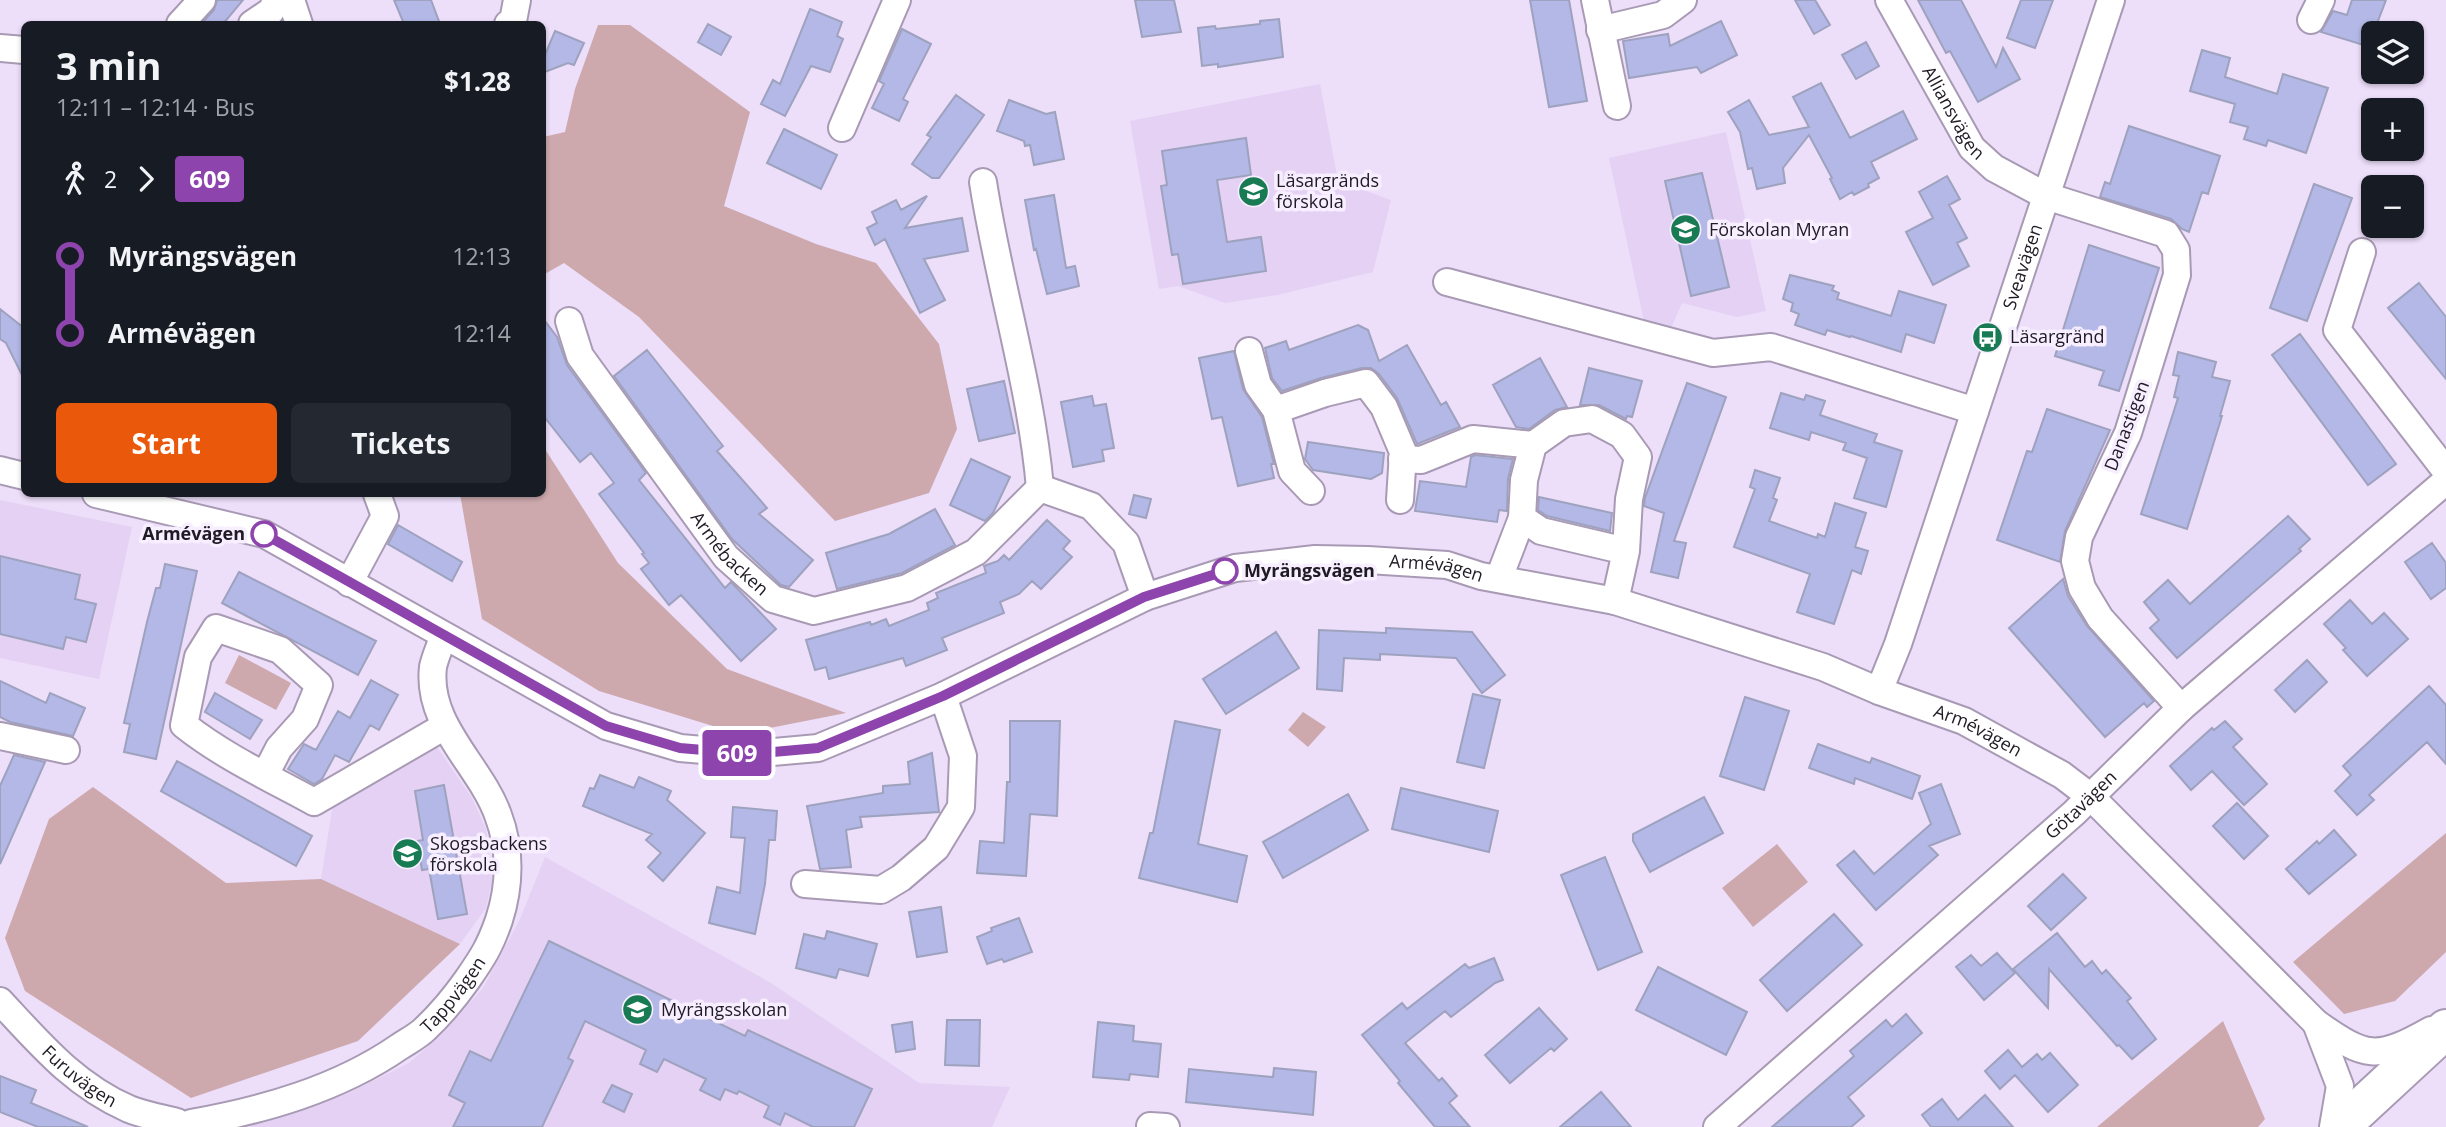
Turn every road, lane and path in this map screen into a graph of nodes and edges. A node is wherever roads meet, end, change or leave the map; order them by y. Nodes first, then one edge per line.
1 (202, 0) edge
2 (277, 0) edge
3 (291, 0) edge
4 (517, 0) edge
5 (897, 0) edge
6 (1595, 0) edge
7 (1683, 0) edge
8 (1889, 0) edge
9 (2111, 0) edge
10 (183, 21) edge
11 (256, 21) edge
12 (298, 21) edge
13 (513, 21) edge
14 (1600, 30) junction
15 (0, 48) edge
16 (21, 50) edge
17 (1617, 106) dead end
18 (842, 128) dead end
19 (983, 182) dead end
20 (2046, 196) junction
21 (2362, 252) dead end
22 (1447, 282) dead end
23 (569, 321) dead end
24 (1249, 351) dead end
25 (1276, 410) junction
26 (1975, 411) junction
27 (1533, 445) junction
28 (1402, 459) junction
29 (0, 470) edge
30 (2446, 471) edge
31 (21, 475) edge
32 (2446, 481) edge
33 (1040, 488) junction
34 (1311, 491) dead end
35 (109, 497) edge
36 (378, 497) edge
37 (1399, 500) dead end
38 (1522, 518) junction
39 (1626, 551) junction
40 (1499, 578) junction
41 (349, 583) junction
42 (1144, 597) junction
43 (1615, 601) junction
44 (443, 637) junction
45 (1879, 691) junction
46 (943, 696) junction
47 (2181, 708) junction
48 (445, 726) junction
49 (1, 739) edge
50 (66, 750) dead end
51 (265, 775) junction
52 (2091, 797) junction
53 (805, 884) dead end
54 (0, 1001) edge
55 (2446, 1021) edge
56 (2316, 1023) junction
57 (2446, 1029) edge
58 (2446, 1054) edge
59 (184, 1123) joint
60 (1150, 1126) edge
61 (1166, 1127) edge
62 (1717, 1127) edge
63 (2333, 1127) edge
64 (2340, 1127) edge
65 (2365, 1127) edge

1 - 10 street
2 - 11 street
3 - 12 street
4 - 13 street
5 - 18 street
6 - 14 street
7 - 14 street
8 - 20 street, Alliansvägen
9 - 20 street, Sveavägen
14 - 17 street
15 - 16 street
19 - 33 street
20 - 26 street, Sveavägen
20 - 47 street, Danastigen
21 - 30 street
22 - 26 street
23 - 33 street, Armébacken
24 - 25 street
25 - 28 street
25 - 34 street
26 - 45 street, Sveavägen
27 - 28 street
27 - 38 street
27 - 39 street
28 - 37 street
29 - 31 street
32 - 47 street, Götavägen
33 - 42 street
35 - 41 street, Armévägen
36 - 41 street
38 - 39 street
38 - 40 street
39 - 43 street
40 - 42 street, Armévägen
40 - 43 street, Armévägen
41 - 44 street, Armévägen
42 - 46 street, Armévägen
43 - 45 street, Armévägen
44 - 46 street, Armévägen
44 - 48 street, Tappvägen
45 - 52 street, Armévägen
46 - 53 street
47 - 52 street, Götavägen
48 - 51 street
48 - 59 street, Tappvägen
49 - 50 street
51 - 51 street
52 - 56 street, Armévägen
52 - 62 street, Götavägen
54 - 59 street, Furuvägen
55 - 56 street, Armévägen
56 - 63 street, Armévägen
57 - 64 main road
58 - 65 main road
60 - 61 street

